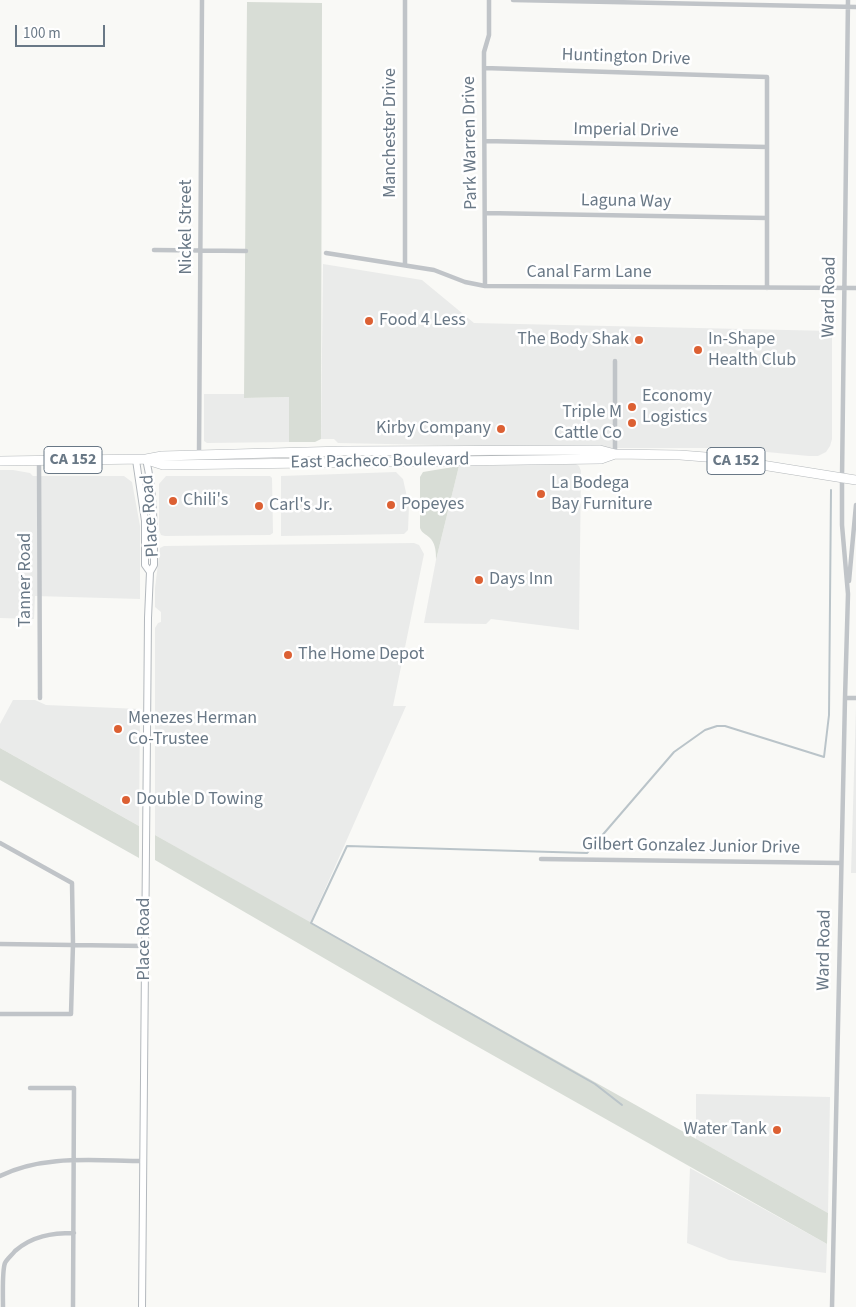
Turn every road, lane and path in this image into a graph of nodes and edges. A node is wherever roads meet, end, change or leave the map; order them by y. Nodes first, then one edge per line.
1 (202, 0) edge
2 (405, 0) edge
3 (489, 0) edge
4 (513, 0) edge
5 (848, 0) edge
6 (848, 7) junction
7 (856, 7) edge
8 (484, 68) junction
9 (485, 141) junction
10 (767, 147) junction
11 (485, 213) junction
12 (767, 218) junction
13 (154, 250) dead end
14 (200, 250) junction
15 (246, 251) dead end
16 (326, 253) dead end
17 (405, 265) junction
18 (485, 286) junction
19 (767, 288) junction
20 (844, 288) junction
21 (856, 288) edge
22 (615, 361) dead end
23 (615, 454) junction
24 (199, 455) junction
25 (141, 459) junction
26 (0, 461) edge
27 (40, 461) junction
28 (842, 478) junction
29 (856, 480) edge
30 (856, 505) edge
31 (150, 572) junction
32 (848, 594) junction
33 (40, 698) dead end
34 (845, 698) junction
35 (856, 698) edge
36 (0, 843) edge
37 (541, 859) dead end
38 (841, 862) junction
39 (0, 944) edge
40 (73, 944) junction
41 (145, 946) junction
42 (0, 1014) edge
43 (30, 1088) dead end
44 (72, 1161) junction
45 (144, 1161) junction
46 (0, 1176) edge
47 (74, 1234) junction
48 (3, 1307) edge
49 (73, 1307) edge
50 (142, 1307) edge
51 (832, 1307) edge

1 - 14 street, Nickel Street
2 - 17 street, Manchester Drive
3 - 8 street, Park Warren Drive
4 - 6 street
5 - 6 street, Ward Road
6 - 7 street
6 - 20 street, Ward Road
8 - 9 street, Park Warren Drive
8 - 10 street, Huntington Drive
9 - 10 street, Imperial Drive
9 - 11 street, Park Warren Drive
10 - 12 street
11 - 12 street, Laguna Way
11 - 18 street, Park Warren Drive
12 - 19 street
13 - 14 street
14 - 15 street
14 - 24 street, Nickel Street
16 - 17 street, Canal Farm Lane
17 - 18 street, Canal Farm Lane
18 - 19 street, Canal Farm Lane
19 - 20 street, Canal Farm Lane
20 - 21 street, Canal Farm Lane
20 - 28 street, Ward Road
22 - 23 street
23 - 24 highway, East Pacheco Boulevard / CA 152
23 - 25 highway, East Pacheco Boulevard / CA 152
23 - 28 highway, East Pacheco Boulevard / CA 152
24 - 25 highway, East Pacheco Boulevard / CA 152
25 - 27 highway, East Pacheco Boulevard / CA 152
25 - 31 street, Place Road
25 - 31 street, Place Road
26 - 27 highway, East Pacheco Boulevard / CA 152
27 - 33 street, Tanner Road
28 - 29 highway, East Pacheco Boulevard / CA 152
28 - 32 street, Ward Road
30 - 32 street, Ward Road
31 - 41 street, Place Road
32 - 34 street, Ward Road
34 - 35 street
34 - 38 street, Ward Road
36 - 40 street
37 - 38 street, Gilbert Gonzalez Junior Drive
38 - 51 street, Ward Road
39 - 40 street
40 - 41 street
40 - 42 street
41 - 45 street, Place Road
43 - 44 street
44 - 45 street
44 - 46 street
44 - 47 street
45 - 50 street, Place Road
47 - 48 street
47 - 49 street

